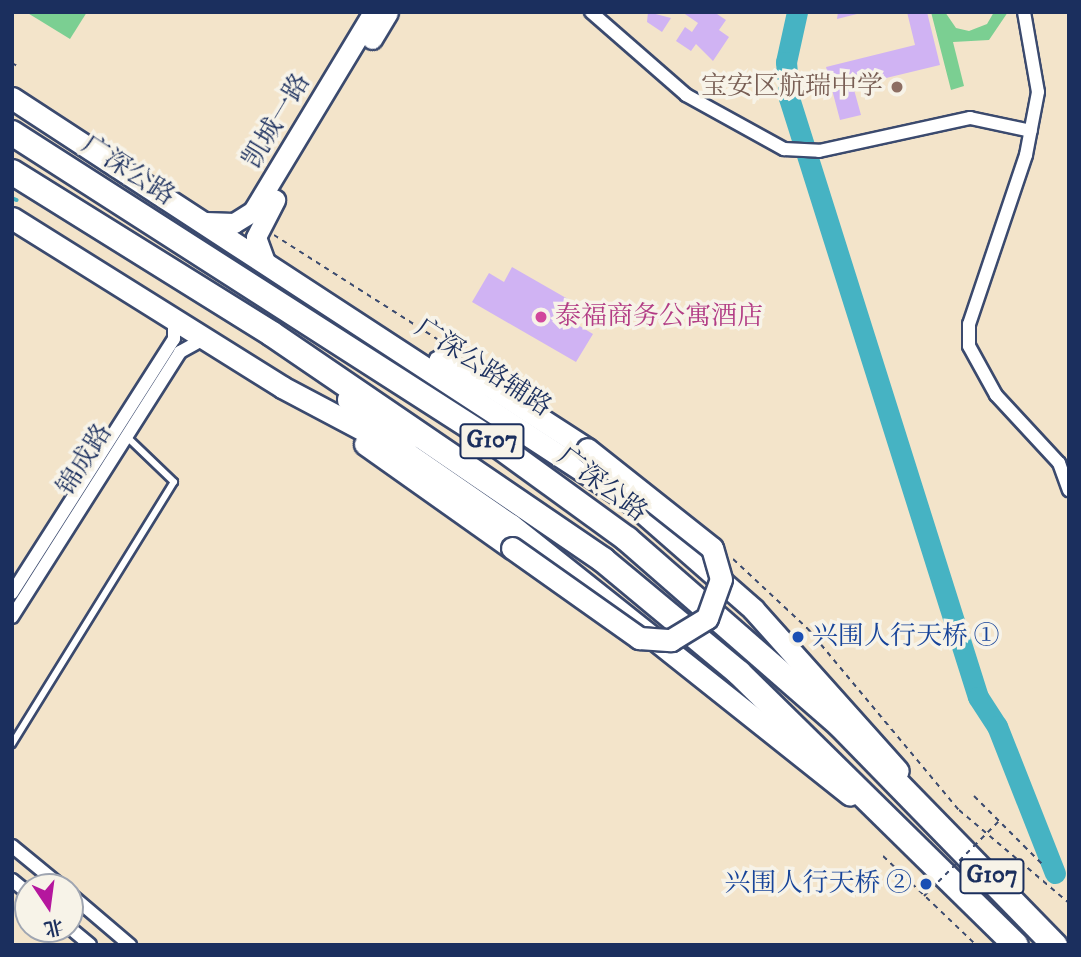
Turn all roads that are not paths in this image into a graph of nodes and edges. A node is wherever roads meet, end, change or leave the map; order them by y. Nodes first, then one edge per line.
1 (373, 12) edge
2 (388, 12) edge
3 (591, 12) edge
4 (1024, 12) edge
5 (12, 98) edge
6 (1031, 131) junction
7 (12, 133) edge
8 (12, 172) edge
9 (12, 218) edge
10 (205, 222) junction
11 (264, 259) junction
12 (174, 319) junction
13 (370, 328) junction
14 (272, 334) junction
15 (205, 338) junction
16 (282, 387) junction
17 (127, 437) junction
18 (405, 452) junction
19 (1069, 489) edge
20 (12, 593) edge
21 (12, 617) edge
22 (12, 744) edge
23 (928, 808) junction
24 (912, 842) junction
25 (12, 845) edge
26 (45, 873) edge
27 (84, 906) edge
28 (130, 945) edge
29 (1016, 945) edge
30 (1055, 945) edge

1 - 10 street, 凯城一路
2 - 11 street, 凯城一路
3 - 6 street
4 - 6 street
5 - 10 main road, 广深公路辅路
6 - 19 street
7 - 23 highway, 广深公路 / G107
8 - 14 highway, G107
9 - 12 main road
10 - 11 main road, 广深公路辅路
11 - 13 main road, 广深公路辅路
12 - 15 main road
12 - 20 street, 锦成路
13 - 16 main road, bridge
13 - 23 main road, 广深公路辅路
14 - 18 highway
14 - 24 highway, G107
15 - 16 main road
15 - 17 street, 锦成路
16 - 18 main road
17 - 21 street, 锦成路
17 - 22 lane
18 - 24 main road
23 - 30 highway, 广深公路 / G107
24 - 29 highway, G107
25 - 26 street
27 - 28 street

